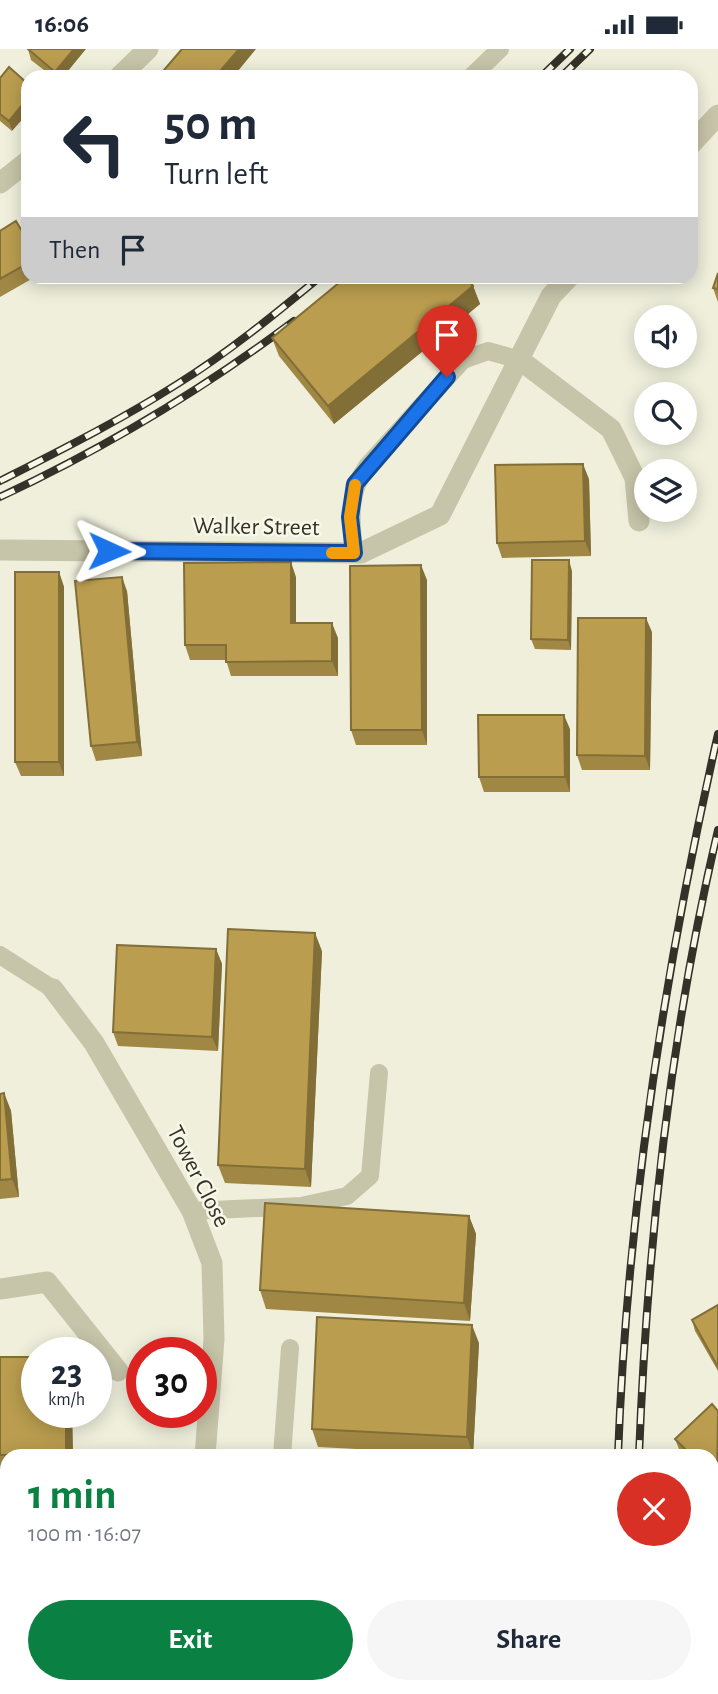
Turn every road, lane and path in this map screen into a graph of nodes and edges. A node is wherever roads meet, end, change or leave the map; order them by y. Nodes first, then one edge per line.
1 (148, 49) edge
2 (500, 49) edge
3 (126, 70) edge
4 (478, 70) edge
5 (718, 115) edge
6 (698, 136) edge
7 (21, 166) edge
8 (0, 183) edge
9 (562, 284) edge
10 (520, 360) junction
11 (634, 476) edge
12 (0, 549) edge
13 (354, 553) junction
14 (0, 955) edge
15 (53, 989) joint
16 (379, 1073) dead end
17 (192, 1211) junction
18 (0, 1289) edge
19 (290, 1348) dead end
20 (118, 1371) dead end
21 (206, 1449) edge
22 (283, 1449) edge

1 - 3 street
2 - 4 lane
5 - 6 street
7 - 8 street
9 - 10 street, Walker Street
10 - 11 street
10 - 13 street, Walker Street
10 - 13 lane
12 - 13 street, Walker Street
14 - 15 lane
15 - 17 street, Tower Close
16 - 17 lane
17 - 21 street, Tower Close
18 - 20 street
19 - 22 lane

